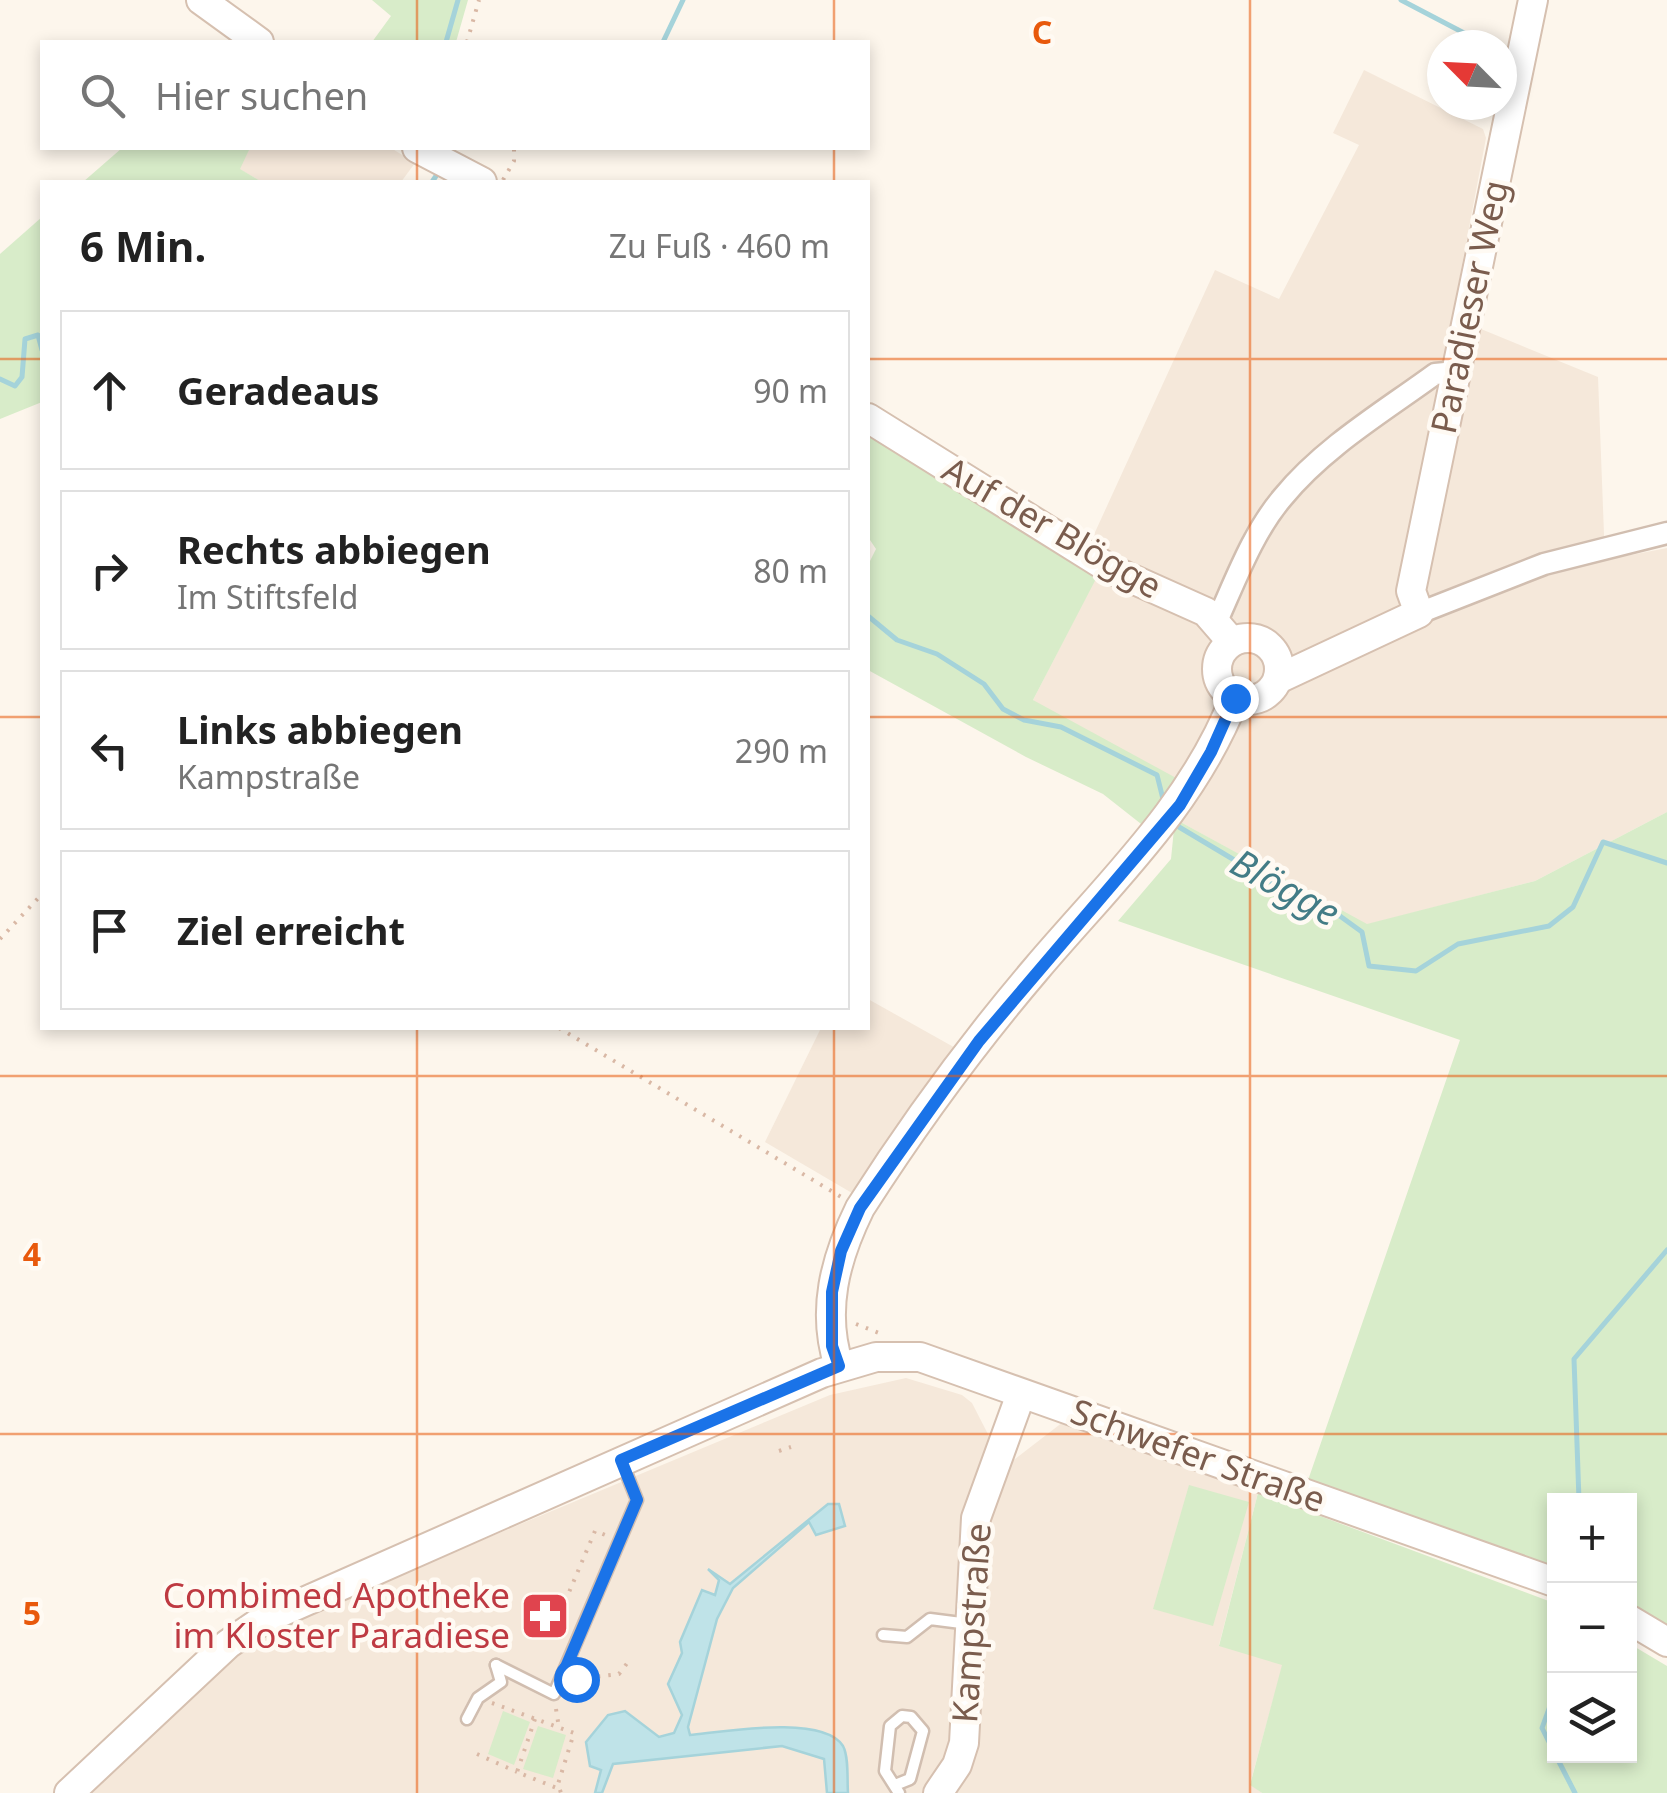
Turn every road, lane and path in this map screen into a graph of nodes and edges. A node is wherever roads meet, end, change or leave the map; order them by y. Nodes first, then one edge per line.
1 (201, 0) edge
2 (479, 0) edge
3 (1534, 0) edge
4 (257, 40) edge
5 (468, 40) edge
6 (422, 150) edge
7 (514, 150) edge
8 (478, 180) edge
9 (503, 180) edge
10 (1456, 372) junction
11 (870, 419) edge
12 (1667, 533) edge
13 (1418, 612) junction
14 (1224, 632) junction
15 (1277, 666) junction
16 (1235, 698) junction
17 (40, 896) edge
18 (0, 939) edge
19 (562, 1030) edge
20 (860, 1208) junction
21 (848, 1312) dead end
22 (881, 1334) dead end
23 (839, 1366) junction
24 (1021, 1394) junction
25 (792, 1446) dead end
26 (779, 1452) dead end
27 (621, 1460) junction
28 (622, 1542) junction
29 (1547, 1580) edge
30 (972, 1624) junction
31 (1637, 1624) edge
32 (553, 1630) dead end
33 (883, 1636) dead end
34 (1667, 1642) edge
35 (628, 1662) dead end
36 (563, 1674) junction
37 (554, 1694) junction
38 (478, 1698) junction
39 (535, 1719) junction
40 (467, 1720) dead end
41 (559, 1728) junction
42 (478, 1754) dead end
43 (517, 1772) junction
44 (897, 1789) edge
45 (560, 1791) edge
46 (69, 1793) edge
47 (938, 1793) edge

1 - 4 street
2 - 5 path
3 - 10 street, Paradieser Weg
6 - 8 street
7 - 9 path
10 - 13 street, Paradieser Weg
10 - 14 street
11 - 14 street, Auf der Blögge
12 - 13 street
13 - 15 street
14 - 15 street
14 - 16 street
15 - 16 street
16 - 20 street
17 - 18 path
19 - 20 path
20 - 23 street
21 - 22 path
23 - 24 street, Schwefer Straße
23 - 27 street, Schwefer Straße
24 - 29 street, Schwefer Straße
24 - 30 street, Kampstraße
25 - 26 path
27 - 28 lane
27 - 46 street, Schwefer Straße
28 - 32 path
28 - 36 lane
30 - 33 lane
30 - 47 street, Kampstraße
31 - 34 street
35 - 36 path
36 - 37 lane
37 - 38 lane
37 - 41 path
38 - 39 path
38 - 40 lane
39 - 41 path
39 - 43 path
41 - 45 path
42 - 43 path
43 - 45 path
44 - 44 lane

